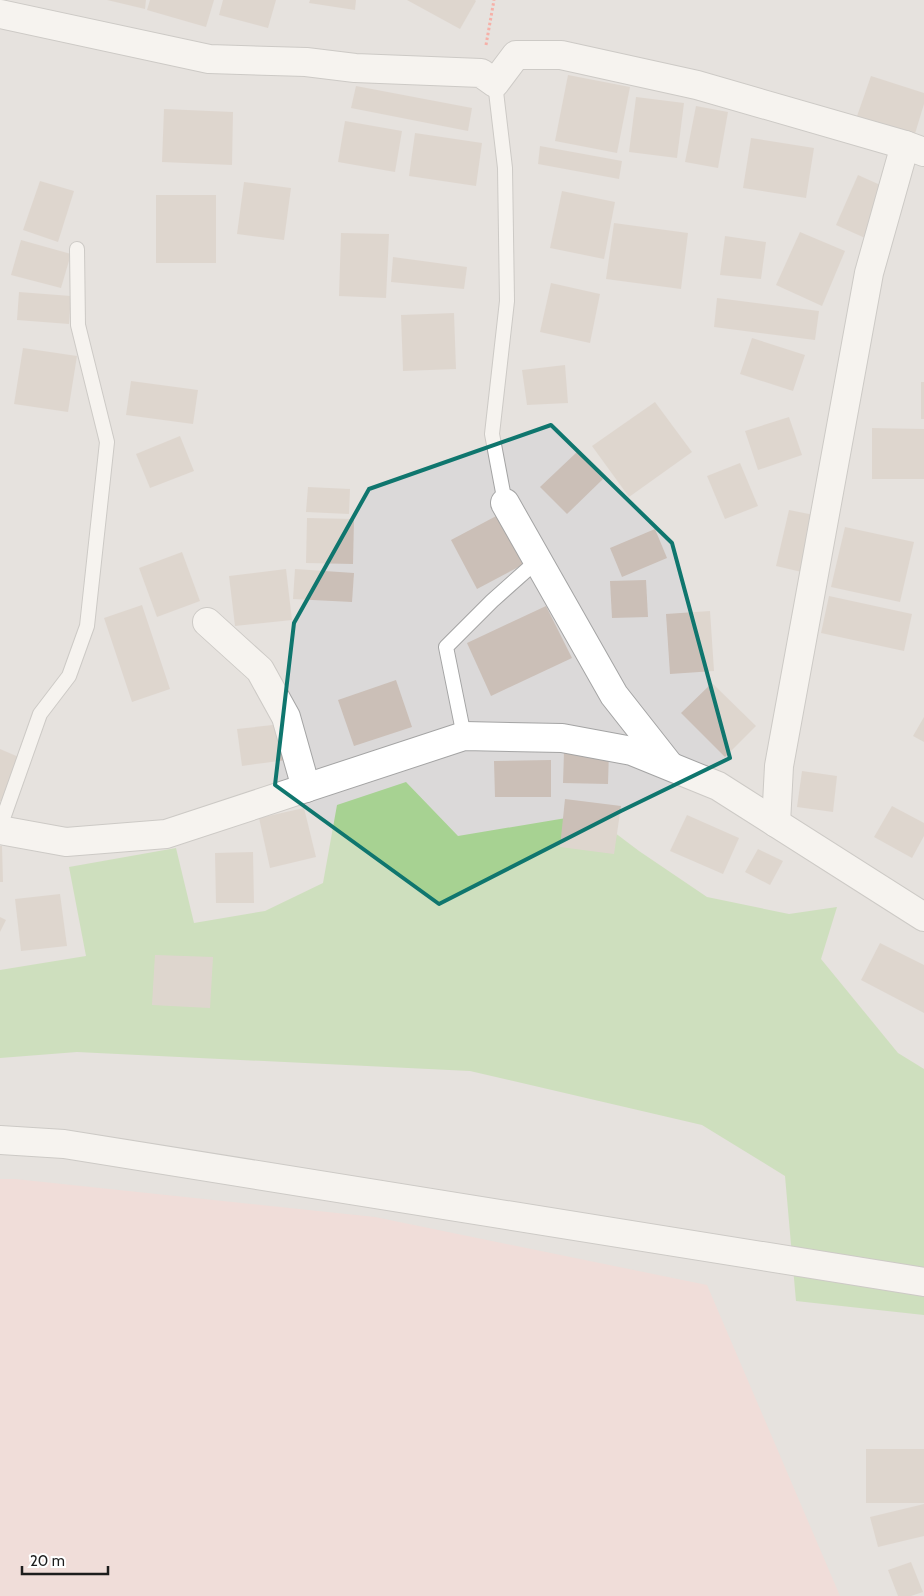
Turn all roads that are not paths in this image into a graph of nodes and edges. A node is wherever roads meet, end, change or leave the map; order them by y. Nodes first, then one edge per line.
1 (2, 17) edge
2 (488, 78) junction
3 (915, 149) edge
4 (77, 249) dead end
5 (505, 503) joint
6 (538, 560) junction
7 (208, 622) dead end
8 (464, 736) junction
9 (670, 766) junction
10 (306, 788) junction
11 (776, 823) junction
12 (0, 829) edge
13 (924, 918) edge
14 (0, 1140) edge
15 (924, 1282) edge

1 - 2 street
2 - 3 street
2 - 5 lane
3 - 11 street
4 - 12 lane
5 - 6 street
6 - 8 lane
6 - 9 street
7 - 10 street
8 - 9 street
8 - 10 street
9 - 11 street
10 - 12 street
11 - 13 street
14 - 15 street

